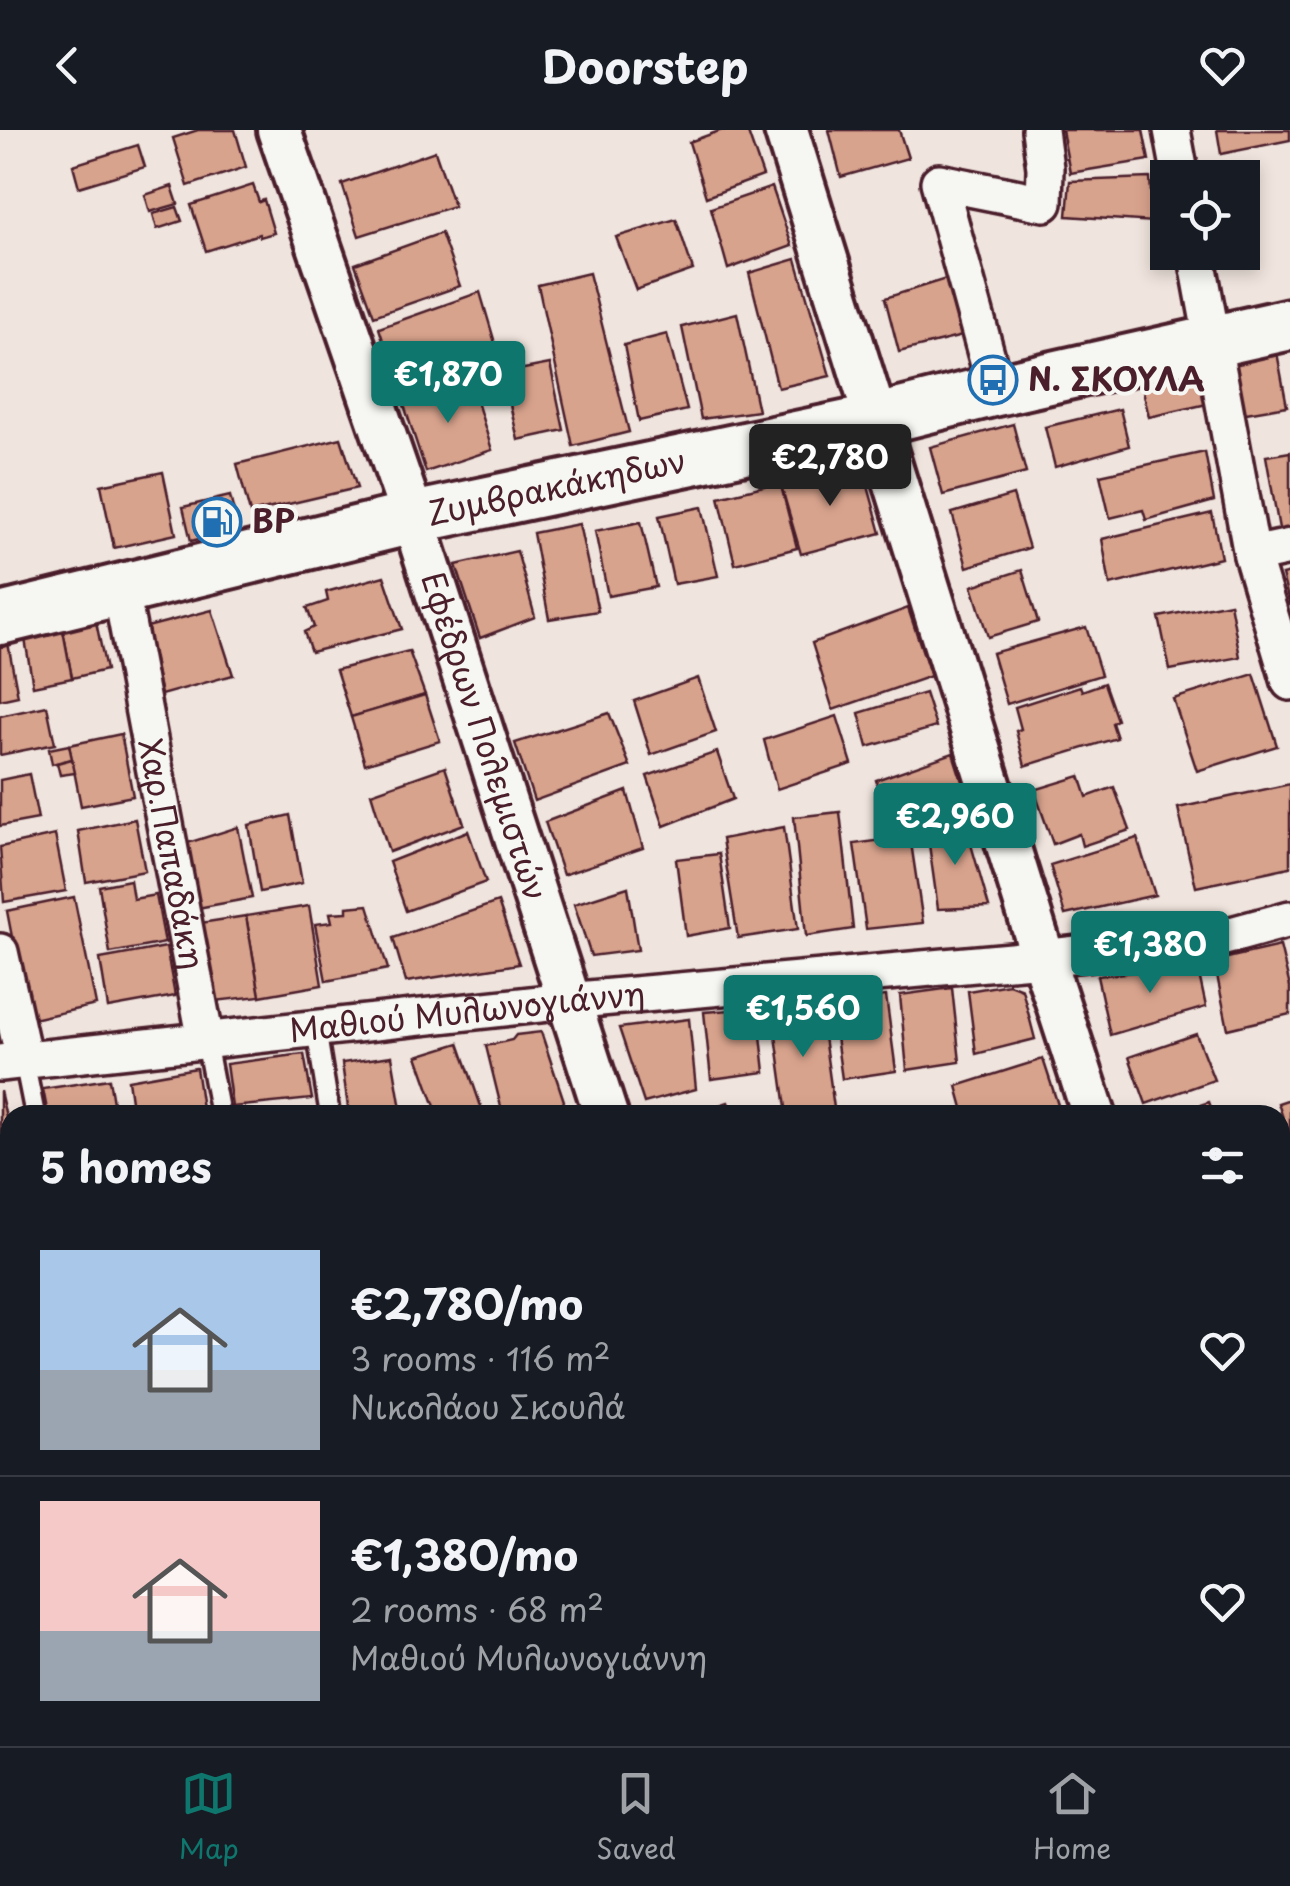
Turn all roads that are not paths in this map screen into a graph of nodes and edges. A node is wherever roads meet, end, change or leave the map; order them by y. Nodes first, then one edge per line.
1 (279, 130) edge
2 (786, 130) edge
3 (1040, 130) edge
4 (1172, 130) edge
5 (1178, 160) edge
6 (1199, 270) edge
7 (1290, 324) edge
8 (1212, 342) junction
9 (996, 390) junction
10 (877, 420) junction
11 (413, 518) junction
12 (1290, 547) edge
13 (1252, 555) junction
14 (120, 591) junction
15 (0, 620) edge
16 (1290, 682) edge
17 (1290, 919) edge
18 (0, 952) edge
19 (1042, 958) junction
20 (568, 1001) junction
21 (316, 1029) junction
22 (206, 1041) junction
23 (12, 1062) edge
24 (31, 1105) edge
25 (218, 1105) edge
26 (328, 1105) edge
27 (603, 1105) edge
28 (1091, 1105) edge

1 - 11 street, Εφέδρων Πολεμιστών
2 - 10 street
3 - 9 street
4 - 5 street
6 - 8 street
7 - 8 main road, Ζυμβρακάκηδων
8 - 9 main road, Ζυμβρακάκηδων
8 - 13 street
9 - 10 main road, Ζυμβρακάκηδων
10 - 11 main road, Ζυμβρακάκηδων
10 - 19 street
11 - 14 main road, Ζυμβρακάκηδων
11 - 20 street, Εφέδρων Πολεμιστών
12 - 13 street
13 - 16 street
14 - 15 main road, Ζυμβρακάκηδων
14 - 22 street, Χαρ.Παπαδάκη
17 - 19 street, Μαθιού Μυλωνογιάννη
18 - 23 street
19 - 20 street, Μαθιού Μυλωνογιάννη
19 - 28 street
20 - 21 street, Μαθιού Μυλωνογιάννη
20 - 27 street, Εφέδρων Πολεμιστών
21 - 22 street, Μαθιού Μυλωνογιάννη
21 - 26 lane
22 - 23 street, Μαθιού Μυλωνογιάννη
22 - 25 lane, Χαρ.Παπαδάκη
23 - 24 lane

